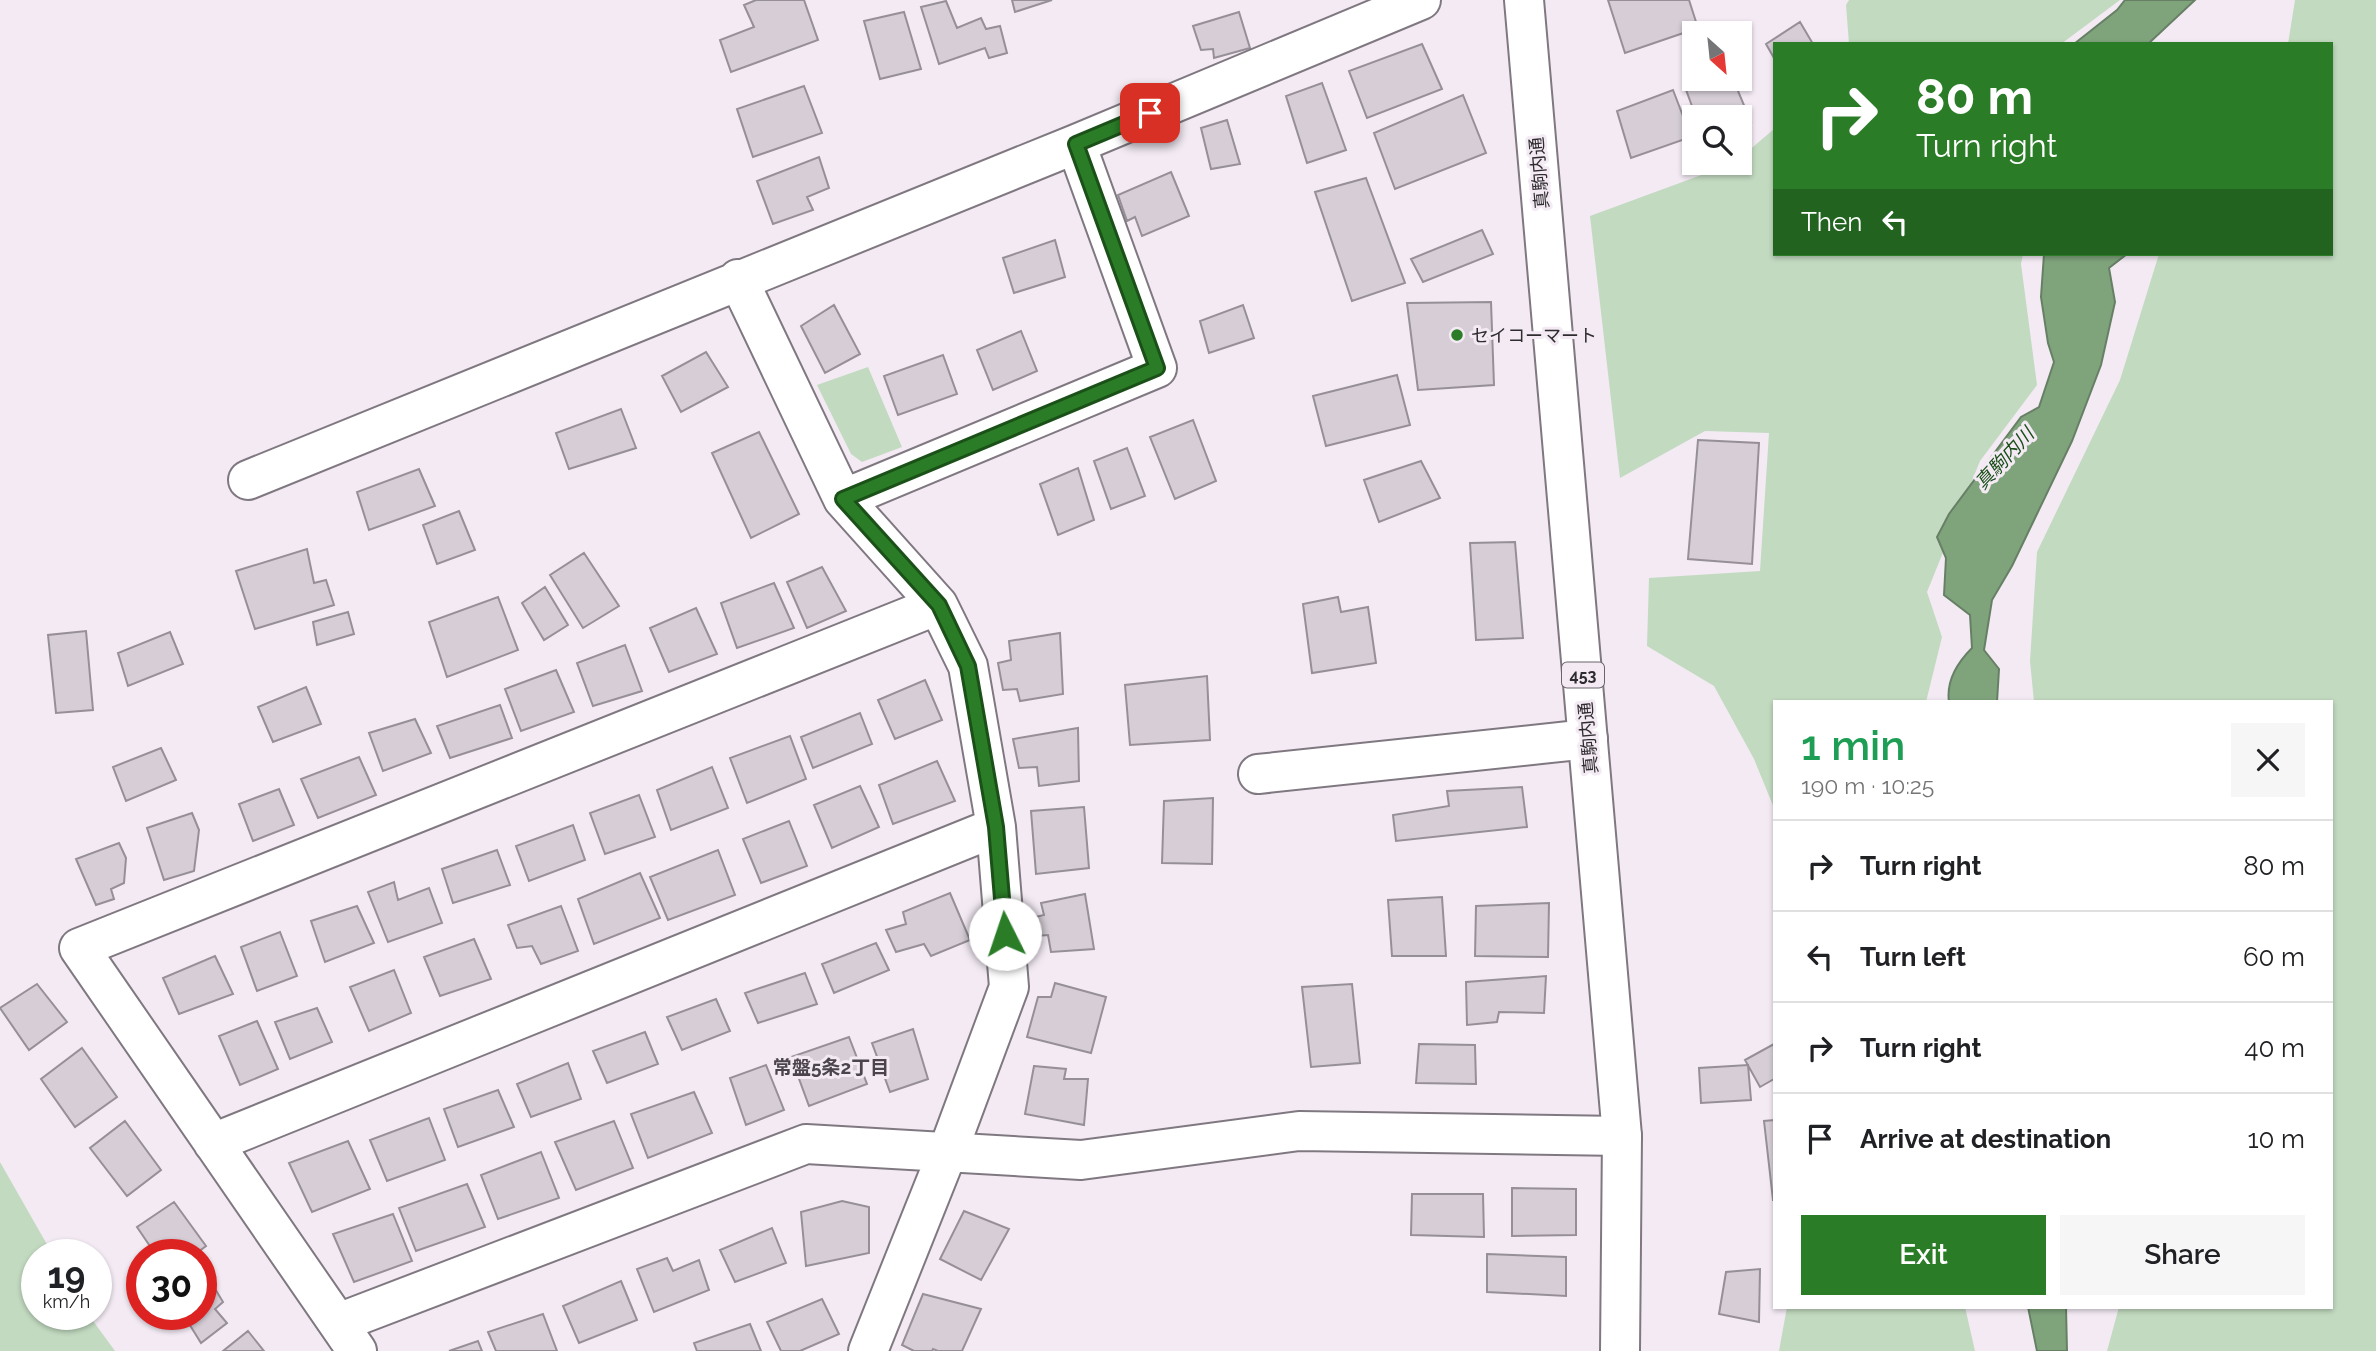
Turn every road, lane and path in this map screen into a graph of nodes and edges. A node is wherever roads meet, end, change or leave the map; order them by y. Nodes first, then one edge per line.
1 (1421, 0) edge
2 (1524, 0) edge
3 (1076, 144) junction
4 (738, 279) junction
5 (248, 480) dead end
6 (843, 499) junction
7 (939, 605) junction
8 (1588, 739) junction
9 (1258, 774) dead end
10 (996, 827) junction
11 (1622, 1136) junction
12 (213, 1143) junction
13 (948, 1151) junction
14 (347, 1337) edge
15 (868, 1351) edge
16 (1620, 1351) edge

1 - 3 main road
2 - 8 main road, 真駒内通 / 453
3 - 4 main road
3 - 6 main road
4 - 5 main road
4 - 6 main road
6 - 7 main road
7 - 10 main road
7 - 12 main road
8 - 9 main road
8 - 11 main road, 真駒内通 / 453
10 - 12 main road
10 - 13 main road
11 - 13 main road
11 - 16 main road, 真駒内通 / 453
12 - 14 main road
13 - 14 main road
13 - 15 main road

